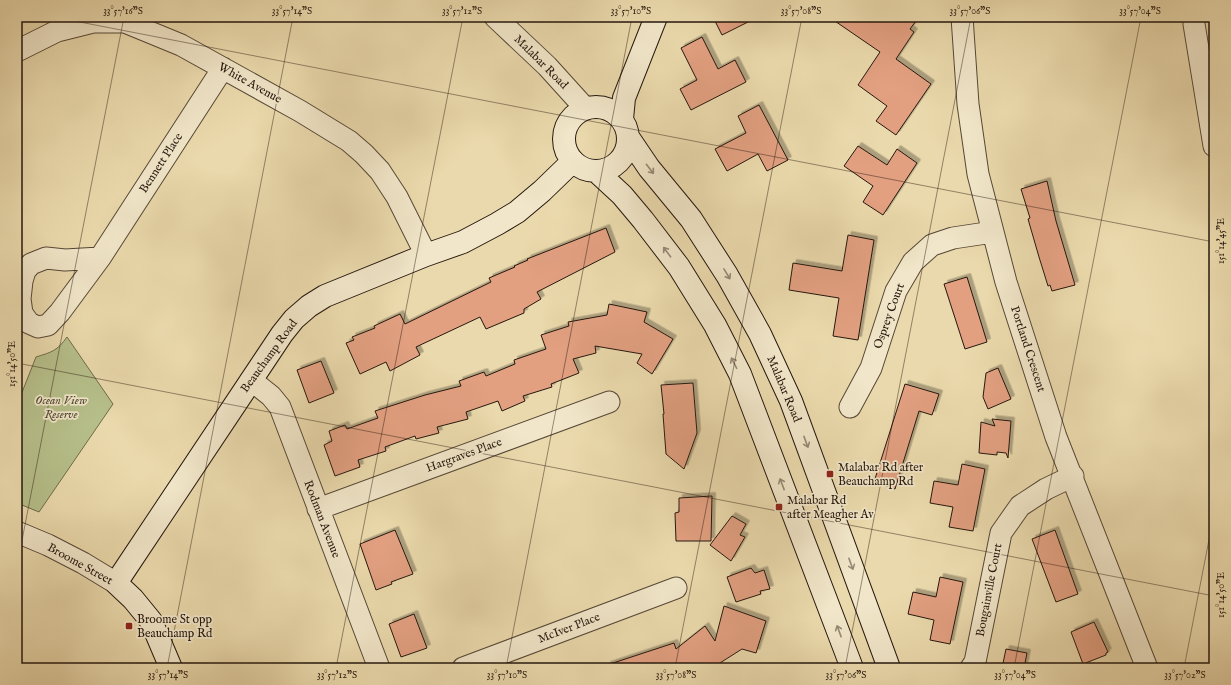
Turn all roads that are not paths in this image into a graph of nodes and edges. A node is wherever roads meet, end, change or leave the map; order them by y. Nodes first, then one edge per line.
1 (495, 17) edge
2 (656, 17) edge
3 (962, 17) edge
4 (1194, 17) edge
5 (17, 51) edge
6 (223, 68) junction
7 (632, 76) junction
8 (590, 108) junction
9 (625, 128) junction
10 (1214, 146) edge
11 (573, 161) junction
12 (596, 171) junction
13 (993, 232) junction
14 (426, 255) junction
15 (100, 258) dead end
16 (251, 380) junction
17 (609, 402) dead end
18 (850, 406) dead end
19 (1072, 476) junction
20 (318, 508) junction
21 (17, 532) edge
22 (116, 583) junction
23 (676, 588) dead end
24 (171, 668) edge
25 (379, 668) edge
26 (463, 668) edge
27 (852, 668) edge
28 (889, 668) edge
29 (971, 668) edge
30 (1147, 668) edge

1 - 8 street, Malabar Road
2 - 7 main road
3 - 13 street, Portland Crescent
4 - 10 street
5 - 6 street, White Avenue
6 - 14 street, White Avenue
6 - 15 street, Bennett Place
7 - 8 main road
7 - 9 main road
8 - 9 main road
8 - 11 main road
9 - 12 main road
9 -> 28 main road, Malabar Road
11 - 12 main road
11 - 14 main road, Beauchamp Road
27 -> 12 main road
13 - 18 street, Osprey Court
13 - 19 street, Portland Crescent
14 - 16 main road, Beauchamp Road
16 - 20 street, Rodman Avenue
16 - 22 main road, Beauchamp Road
17 - 20 street, Hargraves Place
19 - 29 street, Bougainville Court
19 - 30 street, Portland Crescent
20 - 25 street, Rodman Avenue
21 - 22 street, Broome Street
22 - 24 main road, Broome Street
23 - 26 street, McIver Place

